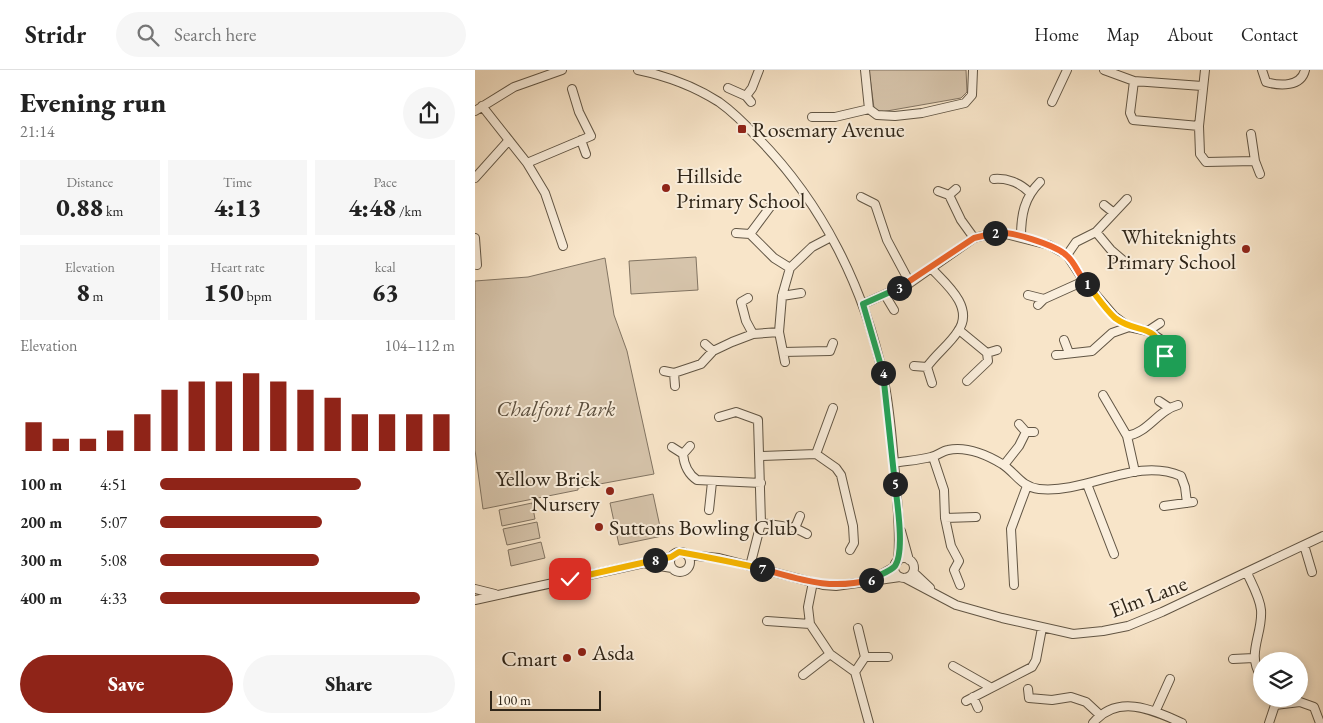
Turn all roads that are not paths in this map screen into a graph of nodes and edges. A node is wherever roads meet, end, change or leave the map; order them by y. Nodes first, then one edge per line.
1 (562, 70) edge
2 (638, 70) edge
3 (759, 70) edge
4 (865, 70) edge
5 (973, 70) edge
6 (1067, 70) edge
7 (1105, 70) edge
8 (1205, 70) edge
9 (1262, 70) edge
10 (1305, 70) edge
11 (1134, 81) junction
12 (1202, 86) junction
13 (728, 88) dead end
14 (572, 89) dead end
15 (1052, 102) dead end
16 (478, 108) edge
17 (869, 109) junction
18 (812, 117) dead end
19 (1199, 126) junction
20 (1251, 134) dead end
21 (509, 140) junction
22 (581, 140) junction
23 (586, 154) dead end
24 (1255, 161) junction
25 (527, 163) junction
26 (1260, 174) dead end
27 (475, 178) edge
28 (994, 178) dead end
29 (1040, 182) dead end
30 (956, 189) dead end
31 (937, 191) dead end
32 (1029, 192) junction
33 (949, 196) junction
34 (861, 197) dead end
35 (882, 198) dead end
36 (1127, 199) dead end
37 (875, 204) junction
38 (1104, 205) dead end
39 (770, 207) dead end
40 (1114, 212) junction
41 (1096, 232) junction
42 (736, 233) dead end
43 (750, 234) junction
44 (831, 237) junction
45 (1021, 237) junction
46 (475, 238) edge
47 (974, 238) junction
48 (563, 246) dead end
49 (1126, 251) dead end
50 (1118, 254) junction
51 (1067, 255) junction
52 (1125, 262) dead end
53 (477, 264) dead end
54 (790, 268) junction
55 (931, 268) junction
56 (1084, 281) junction
57 (910, 282) junction
58 (801, 293) dead end
59 (885, 295) junction
60 (1029, 295) dead end
61 (734, 296) dead end
62 (782, 296) junction
63 (863, 304) junction
64 (894, 310) dead end
65 (1160, 323) dead end
66 (1129, 327) junction
67 (959, 330) junction
68 (1148, 331) junction
69 (779, 332) junction
70 (753, 334) junction
71 (1064, 340) dead end
72 (833, 343) dead end
73 (705, 344) dead end
74 (997, 350) dead end
75 (713, 351) junction
76 (783, 352) junction
77 (987, 353) junction
78 (1069, 353) junction
79 (1056, 355) dead end
80 (1165, 356) dead end
81 (785, 362) dead end
82 (914, 366) dead end
83 (927, 367) junction
84 (663, 371) dead end
85 (674, 373) junction
86 (967, 380) dead end
87 (932, 383) dead end
88 (675, 386) dead end
89 (1103, 395) dead end
90 (1159, 401) dead end
91 (1178, 405) dead end
92 (833, 408) dead end
93 (1168, 408) junction
94 (719, 417) dead end
95 (1019, 424) dead end
96 (1025, 432) junction
97 (1034, 432) dead end
98 (1127, 436) junction
99 (690, 446) dead end
100 (672, 448) dead end
101 (683, 454) junction
102 (816, 454) junction
103 (761, 456) junction
104 (933, 457) junction
105 (894, 464) junction
106 (1004, 465) junction
107 (1135, 472) junction
108 (712, 482) junction
109 (761, 484) junction
110 (1087, 484) junction
111 (1027, 486) junction
112 (1164, 506) dead end
113 (709, 510) dead end
114 (800, 516) dead end
115 (976, 517) dead end
116 (945, 518) junction
117 (761, 523) junction
118 (899, 525) junction
119 (795, 528) junction
120 (807, 534) dead end
121 (1323, 536) edge
122 (1304, 545) junction
123 (861, 549) dead end
124 (1114, 554) dead end
125 (687, 555) junction
126 (671, 557) junction
127 (710, 557) junction
128 (909, 560) junction
129 (959, 561) junction
130 (969, 561) dead end
131 (645, 564) junction
132 (689, 564) junction
133 (896, 564) junction
134 (750, 566) junction
135 (673, 568) junction
136 (913, 572) junction
137 (1312, 572) dead end
138 (1247, 573) junction
139 (902, 577) junction
140 (871, 580) junction
141 (813, 582) junction
142 (960, 585) dead end
143 (1014, 585) dead end
144 (475, 589) edge
145 (935, 593) junction
146 (497, 594) junction
147 (475, 600) edge
148 (767, 621) dead end
149 (810, 624) junction
150 (858, 628) dead end
151 (1042, 628) junction
152 (1255, 652) edge
153 (830, 654) junction
154 (865, 657) junction
155 (888, 657) dead end
156 (1253, 658) edge
157 (1233, 659) dead end
158 (953, 666) dead end
159 (855, 672) junction
160 (803, 675) dead end
161 (1170, 679) dead end
162 (990, 687) junction
163 (1028, 689) dead end
164 (1308, 704) edge
165 (1273, 707) edge
166 (978, 708) dead end
167 (1156, 710) junction
168 (1100, 715) junction
169 (869, 723) edge
170 (1093, 723) edge
171 (1182, 723) edge
172 (1269, 723) edge
173 (1319, 723) edge

1 - 16 street
2 - 44 street
3 - 13 street
4 - 17 street
5 - 17 street
6 - 15 street
7 - 11 street
8 - 12 street
9 - 10 street
11 - 12 street
11 - 19 street
12 - 19 street
14 - 22 street
16 - 21 street
17 - 18 street
19 - 24 street
20 - 24 street
21 - 25 street
21 - 27 street
22 - 23 street
22 - 25 street
24 - 26 street
25 - 48 street
28 - 32 street
29 - 32 street
30 - 33 street
31 - 33 street
32 - 45 street
33 - 47 street
34 - 37 street
35 - 37 street
36 - 40 street
37 - 57 street
38 - 40 street
39 - 43 street
40 - 41 street
41 - 50 street
41 - 51 street
42 - 43 street
43 - 54 street
44 - 54 street
44 - 63 street
45 - 47 street
45 - 51 street
46 - 53 street
47 - 55 street
49 - 50 street
50 - 52 street
51 - 56 street
54 - 62 street
55 - 57 street
55 - 67 street
56 - 60 street
56 - 66 street
57 - 59 street
58 - 62 street
59 - 63 street
59 - 64 street
61 - 70 street
62 - 69 street
63 - 105 street
65 - 68 street
66 - 68 street
66 - 78 street
67 - 77 street
67 - 83 street
68 - 80 street
69 - 70 street
69 - 76 street
70 - 75 street
71 - 78 street
72 - 76 street
73 - 75 street
74 - 77 street
75 - 85 street
76 - 81 street
77 - 86 street
78 - 79 street
82 - 83 street
83 - 87 street
84 - 85 street
85 - 88 street
89 - 98 street
90 - 93 street
91 - 93 street
92 - 102 street
93 - 98 street
94 - 103 street
95 - 96 street
96 - 97 street
96 - 106 street
98 - 107 street
99 - 101 street
100 - 101 street
101 - 108 street
102 - 103 street
102 - 123 street
103 - 109 street
104 - 105 street
104 - 106 street
104 - 116 street
105 - 118 street
106 - 111 street
107 - 110 street
107 - 112 street
108 - 109 street
108 - 113 street
109 - 117 street
110 - 111 street
110 - 124 street
111 - 143 street
114 - 119 street
115 - 116 street
116 - 129 street
117 - 119 street
117 - 134 street
118 - 128 street
118 - 133 street
119 - 120 street
121 - 122 street, Elm Lane
122 - 137 street
122 - 138 street, Elm Lane
125 - 126 street
125 - 127 street
125 - 132 street
126 - 131 street
126 - 135 street
127 - 132 street
127 - 134 street
128 - 133 street
128 - 136 street
129 - 130 street
129 - 142 street
131 - 135 street
131 - 146 street
132 - 135 street
133 - 139 street
133 - 140 street
134 - 141 street
136 - 139 street
136 - 145 street
138 - 151 street, Elm Lane
138 - 152 street
139 - 140 street
139 - 145 street
140 - 141 street
141 - 149 street
144 - 146 street
145 - 151 street, Elm Lane
146 - 147 street
148 - 149 street
149 - 153 street
150 - 154 street
151 - 162 street
153 - 159 street
153 - 160 street
154 - 155 street
154 - 159 street
156 - 157 street
158 - 162 street
159 - 169 street
161 - 167 street
162 - 166 street
163 - 168 street
164 - 173 street
165 - 172 street
167 - 168 street
167 - 171 street
168 - 170 street

